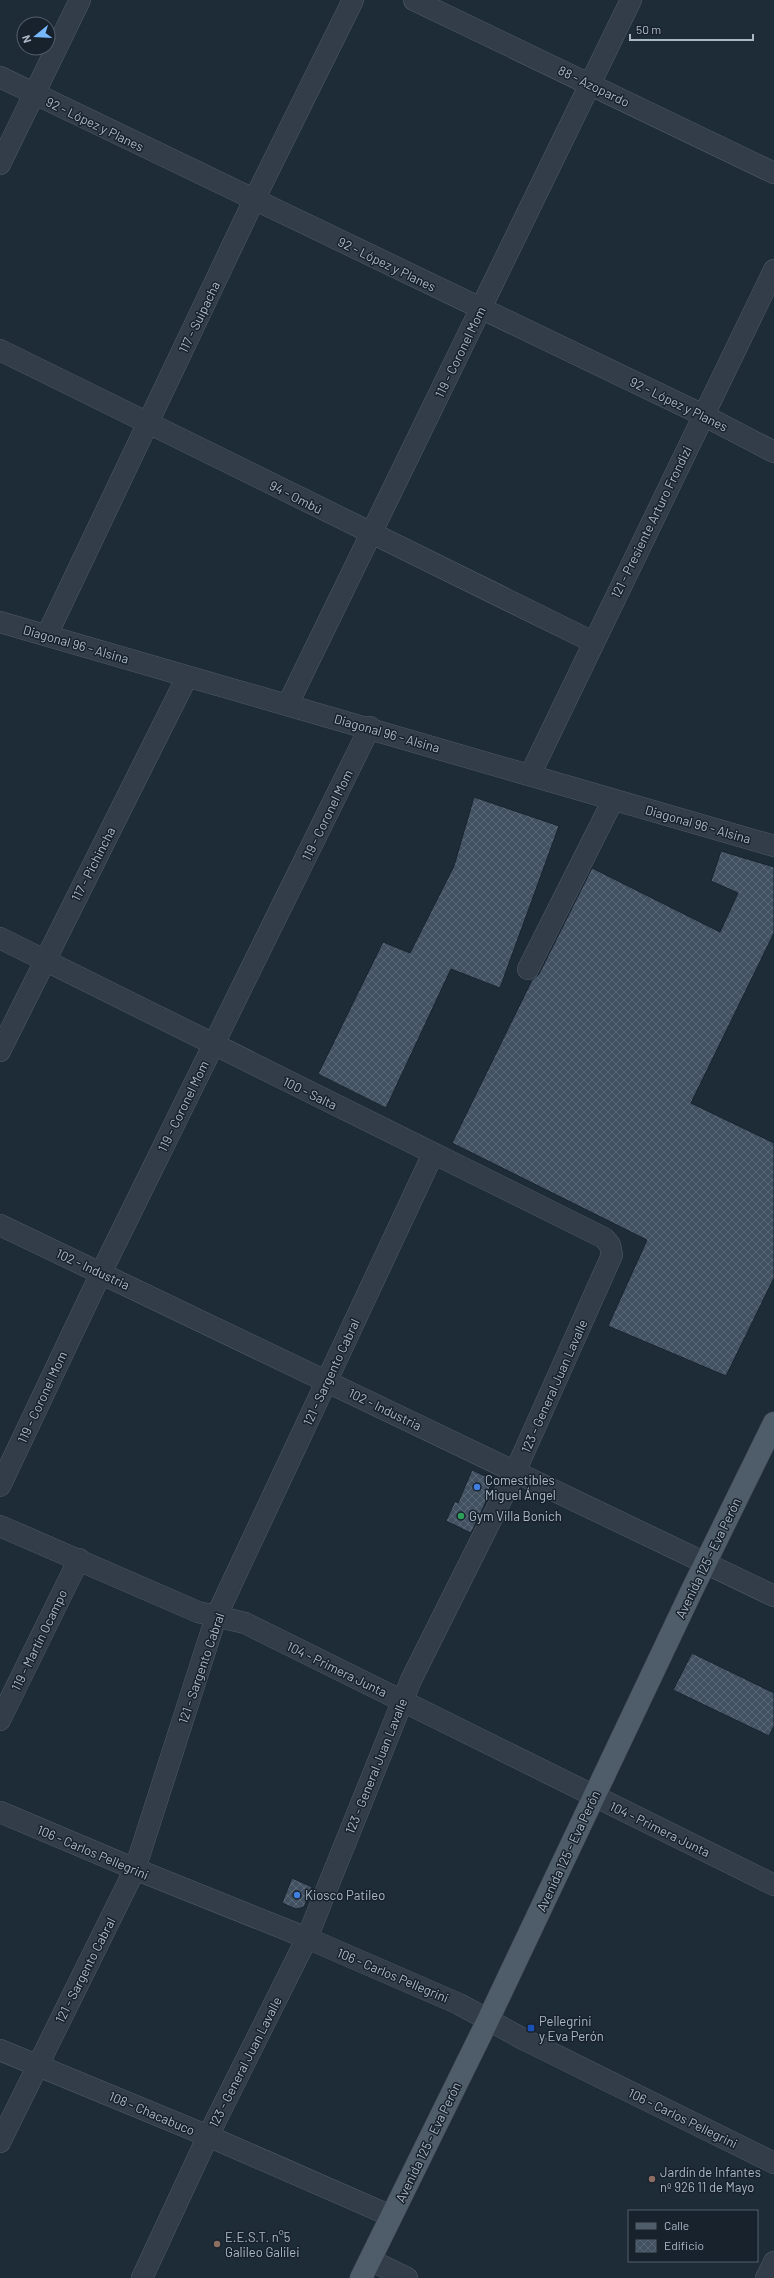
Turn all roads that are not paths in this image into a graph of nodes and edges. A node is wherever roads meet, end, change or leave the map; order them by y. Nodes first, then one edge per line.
1 (80, 0) edge
2 (353, 0) edge
3 (414, 0) edge
4 (631, 0) edge
5 (0, 77) edge
6 (591, 84) junction
7 (34, 94) junction
8 (0, 164) edge
9 (774, 173) edge
10 (254, 200) junction
11 (774, 270) edge
12 (482, 309) junction
13 (0, 350) edge
14 (703, 415) junction
15 (148, 422) junction
16 (774, 452) edge
17 (371, 534) junction
18 (0, 622) edge
19 (47, 634) junction
20 (593, 642) junction
21 (187, 677) junction
22 (288, 704) junction
23 (370, 727) junction
24 (530, 775) junction
25 (614, 800) junction
26 (773, 843) edge
27 (0, 938) edge
28 (45, 961) junction
29 (528, 969) dead end
30 (213, 1045) junction
31 (0, 1051) edge
32 (433, 1154) junction
33 (0, 1225) edge
34 (612, 1255) joint
35 (101, 1274) junction
36 (327, 1380) junction
37 (774, 1423) edge
38 (515, 1472) junction
39 (0, 1486) edge
40 (0, 1526) edge
41 (79, 1559) junction
42 (705, 1562) junction
43 (774, 1596) edge
44 (216, 1617) junction
45 (402, 1701) junction
46 (0, 1720) edge
47 (593, 1797) junction
48 (0, 1812) edge
49 (135, 1869) junction
50 (774, 1885) edge
51 (306, 1938) junction
52 (488, 2020) junction
53 (0, 2050) edge
54 (38, 2065) junction
55 (208, 2136) junction
56 (0, 2142) edge
57 (774, 2163) edge
58 (391, 2216) junction
59 (774, 2262) edge
60 (366, 2269) edge
61 (142, 2278) edge
62 (408, 2278) edge
63 (766, 2278) edge

1 - 7 street
2 - 10 street, 117 - Suipacha
3 - 6 street, 88 - Azopardo
4 - 6 street, 119 - Coronel Mom
5 - 7 street, 92 - López y Planes
6 - 9 street, 88 - Azopardo
6 - 12 street, 119 - Coronel Mom
7 - 8 street
7 - 10 street, 92 - López y Planes
10 - 12 street, 92 - López y Planes
10 - 15 street, 117 - Suipacha
11 - 14 street, 121 - Presiente Arturo Frondizi
12 - 14 street, 92 - López y Planes
12 - 17 street, 119 - Coronel Mom
13 - 15 street, 94 - Ombú
14 - 16 street, 92 - López y Planes
14 - 20 street, 121 - Presiente Arturo Frondizi
15 - 17 street, 94 - Ombú
15 - 19 street, 117 - Suipacha
17 - 20 street, 94 - Ombú
17 - 22 street, 119 - Coronel Mom
18 - 19 street, Diagonal 96 - Alsina
19 - 21 street, Diagonal 96 - Alsina
20 - 24 street, 121 - Presiente Arturo Frondizi
21 - 22 street, Diagonal 96 - Alsina
21 - 28 street, 117 - Pichincha
22 - 23 street, Diagonal 96 - Alsina
23 - 24 street, Diagonal 96 - Alsina
23 - 30 street, 119 - Coronel Mom
24 - 25 street, Diagonal 96 - Alsina
25 - 26 street, Diagonal 96 - Alsina
25 - 29 street
27 - 28 street, 100 - Salta
28 - 30 street, 100 - Salta
28 - 31 street, 117 - Pichincha
30 - 32 street, 100 - Salta
30 - 35 street, 119 - Coronel Mom
32 - 34 street, 100 - Salta
32 - 36 street, 121 - Sargento Cabral
33 - 35 street, 102 - Industria
34 - 38 street, 123 - General Juan Lavalle
35 - 36 street, 102 - Industria
35 - 39 street, 119 - Coronel Mom
36 - 38 street, 102 - Industria
36 - 44 street, 121 - Sargento Cabral
37 - 42 main road, Avenida 125 - Eva Perón
38 - 42 street, 102 - Industria
38 - 45 street, 123 - General Juan Lavalle
40 - 41 street, 104 - Primera Junta
41 - 44 street, 104 - Primera Junta
41 - 46 street, 119 - Martín Ocampo
42 - 43 street, 102 - Industria
42 - 47 main road, Avenida 125 - Eva Perón
44 - 45 street, 104 - Primera Junta
44 - 49 street, 121 - Sargento Cabral
45 - 47 street, 104 - Primera Junta
45 - 51 street, 123 - General Juan Lavalle
47 - 50 street, 104 - Primera Junta
47 - 52 main road, Avenida 125 - Eva Perón
48 - 49 street, 106 - Carlos Pellegrini
49 - 51 street, 106 - Carlos Pellegrini
49 - 54 street, 121 - Sargento Cabral
51 - 52 street, 106 - Carlos Pellegrini
51 - 55 street, 123 - General Juan Lavalle
52 - 57 street, 106 - Carlos Pellegrini
52 - 58 main road, Avenida 125 - Eva Perón
53 - 54 street, 108 - Chacabuco
54 - 55 street, 108 - Chacabuco
54 - 56 street, 121 - Sargento Cabral
55 - 58 street, 108 - Chacabuco
55 - 61 street, 123 - General Juan Lavalle
58 - 60 main road, Avenida 125 - Eva Perón
59 - 63 street
60 - 62 street

